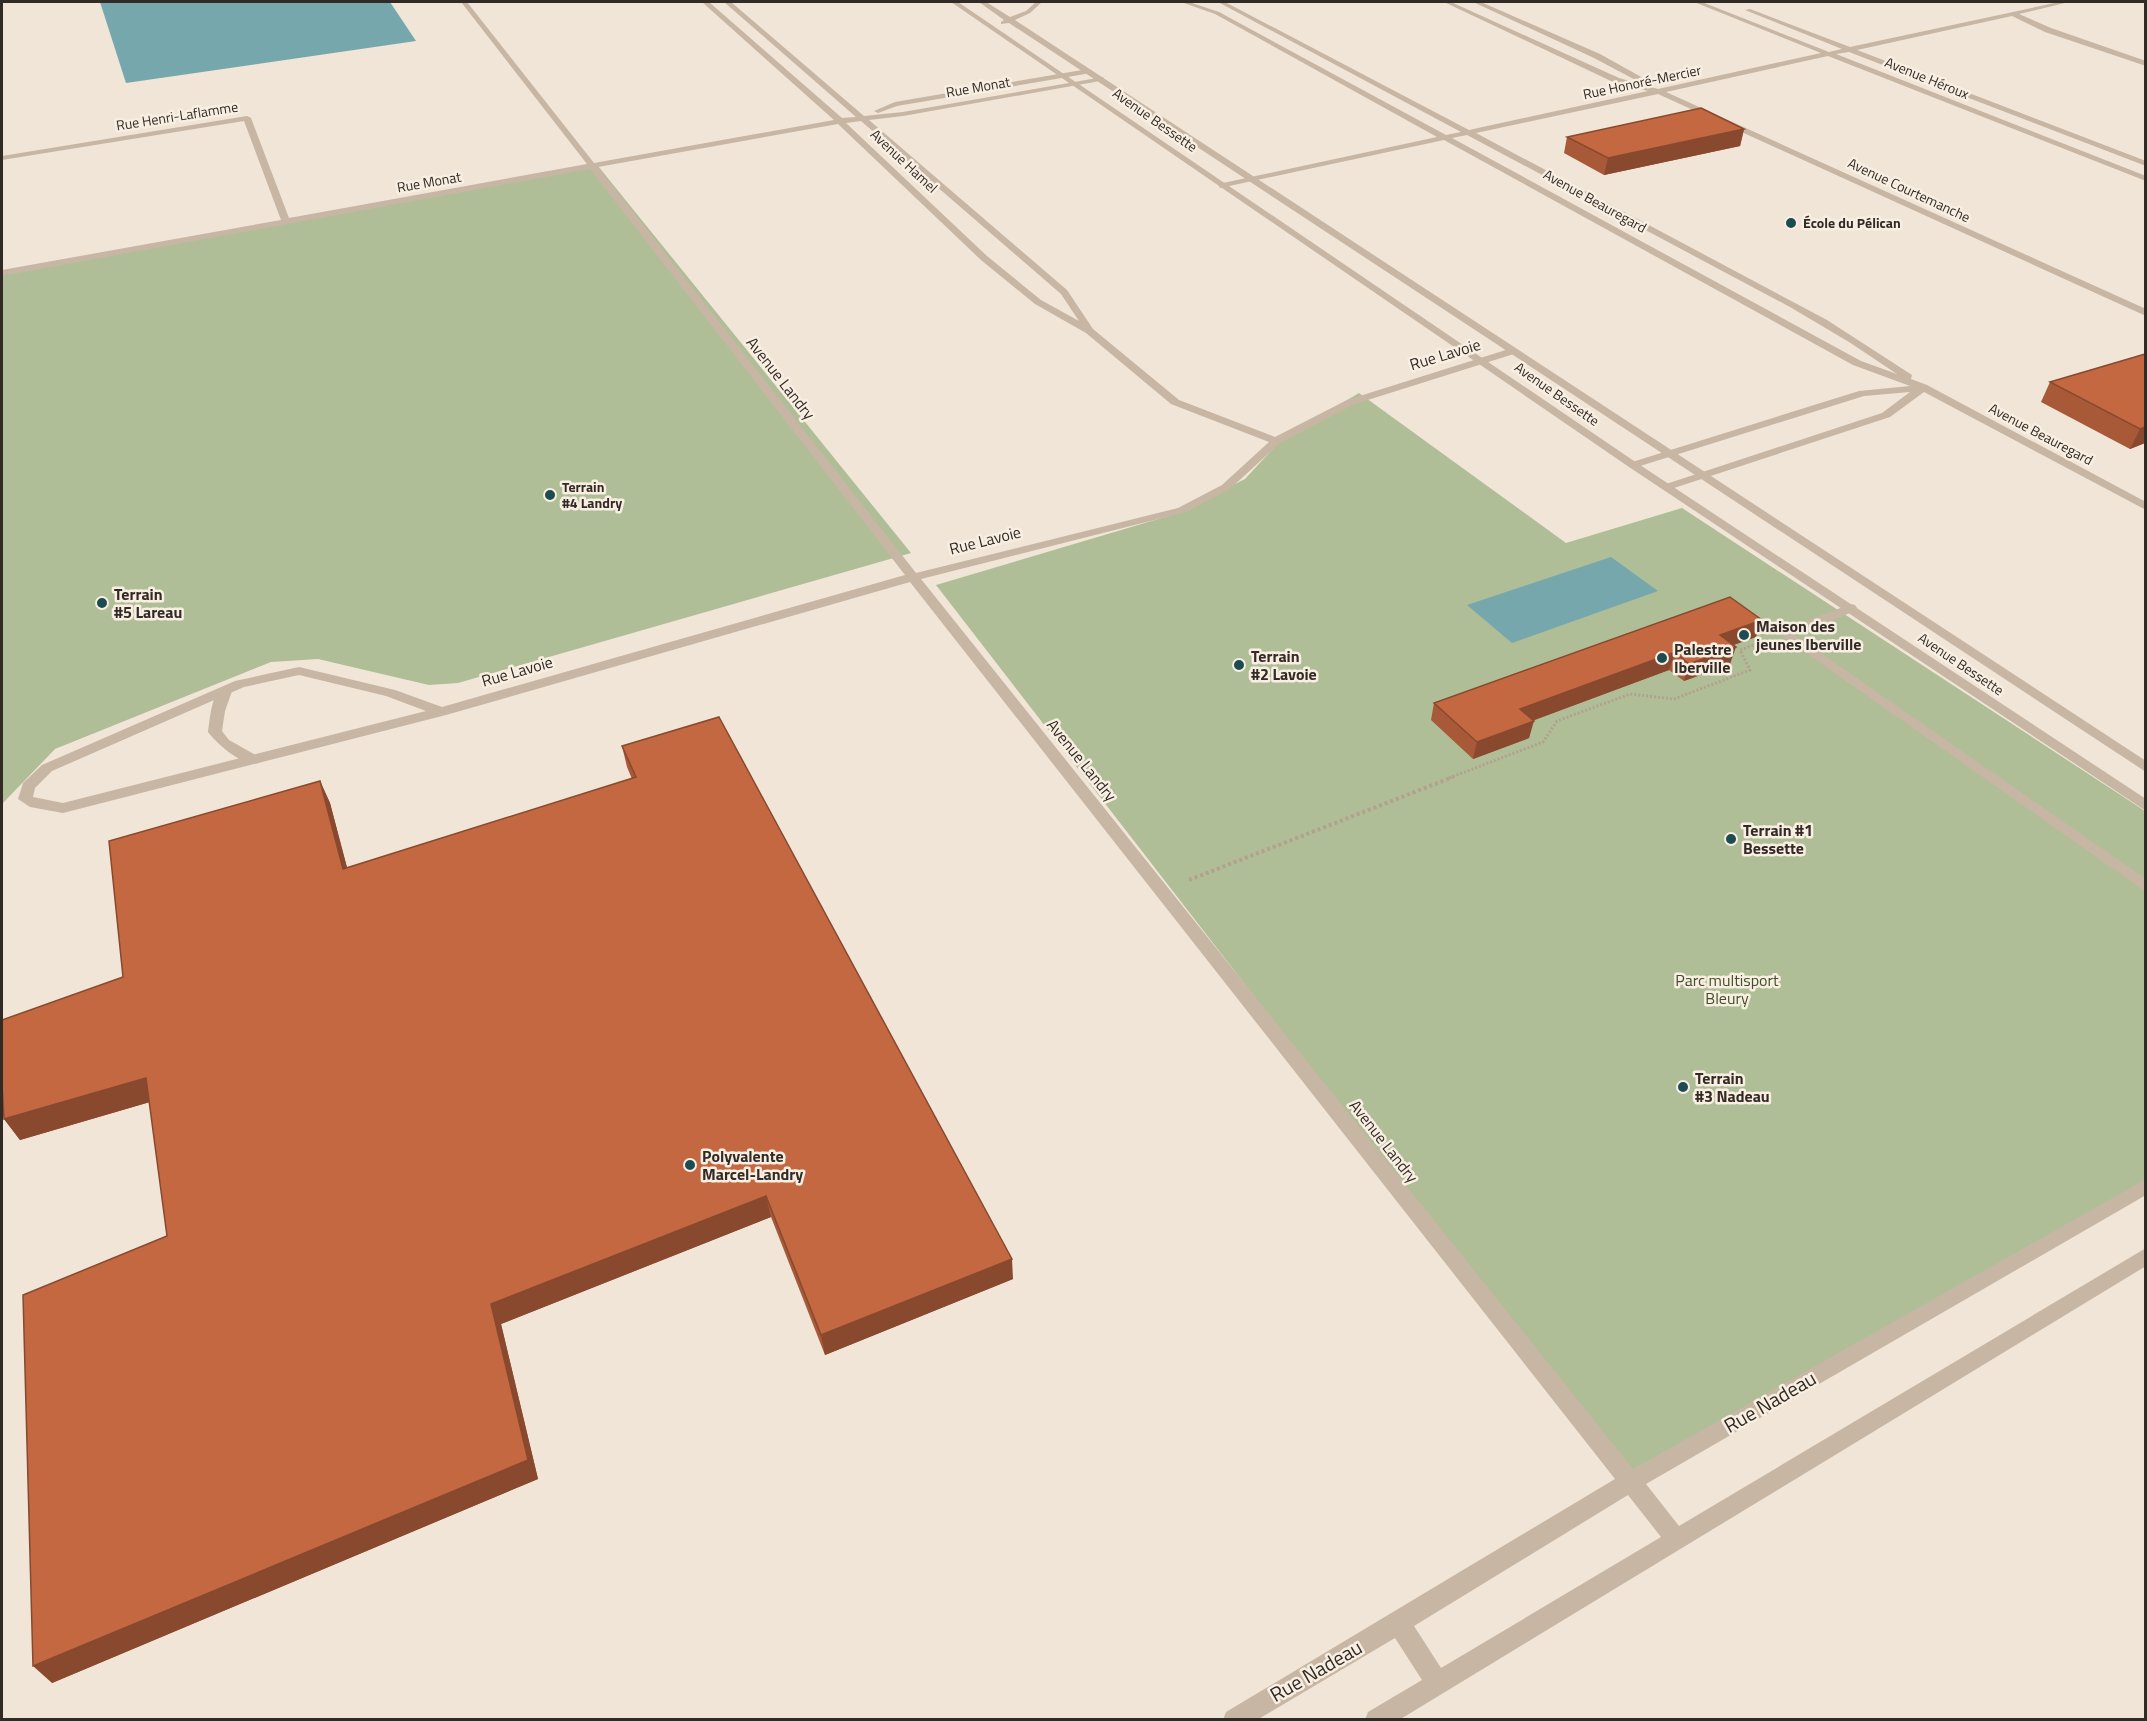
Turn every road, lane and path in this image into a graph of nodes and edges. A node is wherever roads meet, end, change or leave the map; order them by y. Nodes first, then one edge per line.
1 (464, 2) edge
2 (705, 2) edge
3 (727, 2) edge
4 (969, 2) edge
5 (982, 2) edge
6 (1039, 2) edge
7 (1184, 2) edge
8 (1221, 2) edge
9 (1448, 2) edge
10 (1476, 2) edge
11 (1697, 2) edge
12 (2066, 2) edge
13 (956, 3) edge
14 (1736, 6) dead end
15 (2013, 14) junction
16 (1011, 21) junction
17 (992, 27) junction
18 (1276, 31) junction
19 (1256, 33) junction
20 (2113, 43) dead end
21 (1850, 50) junction
22 (1831, 54) junction
23 (2145, 64) edge
24 (1088, 71) junction
25 (1064, 75) junction
26 (1100, 80) junction
27 (1076, 84) junction
28 (1661, 92) junction
29 (861, 118) junction
30 (840, 121) junction
31 (1471, 133) junction
32 (1448, 138) junction
33 (2, 158) edge
34 (2145, 164) edge
35 (593, 166) junction
36 (1252, 179) junction
37 (2145, 179) edge
38 (1223, 186) junction
39 (286, 222) junction
40 (2, 273) edge
41 (2145, 313) edge
42 (1090, 331) junction
43 (1513, 351) junction
44 (1484, 361) junction
45 (1923, 387) junction
46 (1276, 441) junction
47 (1669, 454) junction
48 (1633, 465) junction
49 (1701, 475) junction
50 (1666, 487) junction
51 (2145, 507) edge
52 (913, 577) junction
53 (1851, 608) junction
54 (1785, 634) junction
55 (225, 690) junction
56 (441, 712) junction
57 (254, 760) junction
58 (2145, 768) edge
59 (2145, 806) edge
60 (2145, 886) edge
61 (1163, 891) junction
62 (2145, 1186) edge
63 (2145, 1256) edge
64 (1630, 1482) junction
65 (1675, 1538) junction
66 (1399, 1623) junction
67 (1437, 1683) junction
68 (1234, 1719) edge
69 (1376, 1719) edge

1 - 35 street, Avenue Landry
2 - 30 street, Avenue Hamel
3 - 29 street, Avenue Hamel
4 - 13 street
5 - 16 street, Avenue Bessette
6 - 16 street
7 - 19 street, Avenue Beauregard
8 - 18 street, Avenue Beauregard
9 - 28 street, Avenue Courtemanche
10 - 28 street, Avenue Courtemanche
11 - 22 street, Avenue Héroux
12 - 15 street, Rue Honoré-Mercier
13 - 17 street, Avenue Bessette
14 - 21 street, Avenue Héroux
15 - 20 street
15 - 21 street, Rue Honoré-Mercier
15 - 23 street
16 - 17 street
16 - 24 street, Avenue Bessette
17 - 25 street, Avenue Bessette
18 - 19 street
18 - 31 street, Avenue Beauregard
19 - 32 street, Avenue Beauregard
21 - 22 street, Rue Honoré-Mercier
21 - 34 street, Avenue Héroux
22 - 28 street, Rue Honoré-Mercier
22 - 37 street, Avenue Héroux
24 - 25 street, Rue Monat
24 - 26 street, Avenue Bessette
25 - 27 street, Avenue Bessette
25 - 29 street, Rue Monat
26 - 27 street, Rue Monat
26 - 36 street, Avenue Bessette
27 - 29 street, Rue Monat
27 - 38 street, Avenue Bessette
28 - 31 street, Rue Honoré-Mercier
28 - 41 street, Avenue Courtemanche
29 - 30 street, Rue Monat
29 - 42 street, Avenue Hamel
30 - 35 street, Rue Monat
30 - 42 street, Avenue Hamel
31 - 32 street, Rue Honoré-Mercier
31 - 45 street, Avenue Beauregard
32 - 36 street, Rue Honoré-Mercier
32 - 45 street, Avenue Beauregard
33 - 39 street, Rue Henri-Laflamme
35 - 39 street, Rue Monat
35 - 52 street, Avenue Landry
36 - 38 street, Rue Honoré-Mercier
36 - 43 street, Avenue Bessette
38 - 44 street, Avenue Bessette
39 - 40 street, Rue Monat
42 - 46 street, Avenue Hamel
43 - 44 street, Rue Lavoie
43 - 47 street, Avenue Bessette
44 - 46 street, Rue Lavoie
44 - 48 street, Avenue Bessette
45 - 47 street
45 - 49 street
45 - 51 street, Avenue Beauregard
46 - 52 street, Rue Lavoie
47 - 48 street
47 - 49 street, Avenue Bessette
48 - 50 street, Avenue Bessette
49 - 50 street
49 - 58 street, Avenue Bessette
50 - 53 street, Avenue Bessette
52 - 56 street, Rue Lavoie
52 - 61 street, Avenue Landry
53 - 54 street
53 - 59 street, Avenue Bessette
54 - 60 street
54 - 61 path
55 - 56 street, Rue Lavoie
55 - 57 street
55 - 57 street, Rue Lavoie
56 - 57 street, Rue Lavoie
61 - 64 street, Avenue Landry
62 - 64 street, Rue Nadeau
63 - 65 street
64 - 65 street, Avenue Landry
64 - 66 street, Rue Nadeau
65 - 67 street
66 - 67 street
66 - 68 street, Rue Nadeau
67 - 69 street

